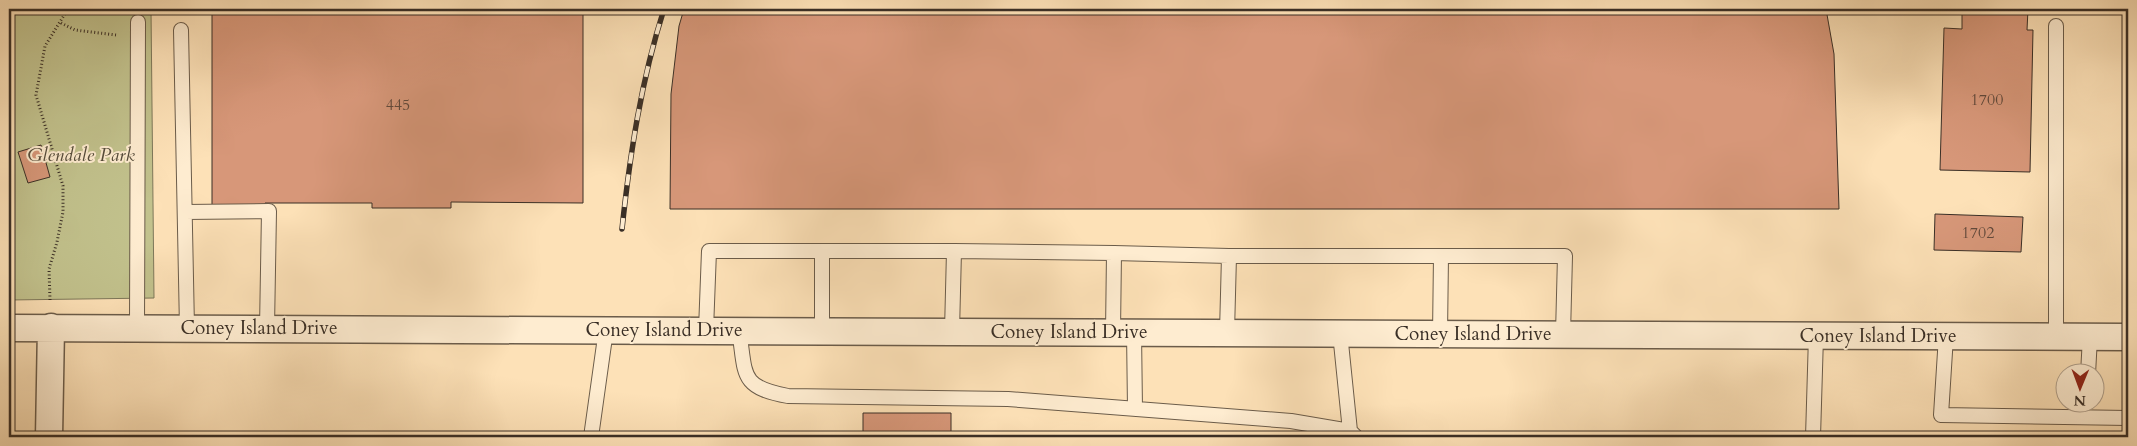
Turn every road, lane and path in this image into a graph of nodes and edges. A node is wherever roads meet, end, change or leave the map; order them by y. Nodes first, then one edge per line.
1 (68, 9) edge
2 (138, 22) dead end
3 (61, 23) junction
4 (2056, 26) dead end
5 (181, 30) dead end
6 (138, 37) junction
7 (185, 212) junction
8 (822, 251) junction
9 (954, 251) junction
10 (1114, 253) junction
11 (1229, 256) junction
12 (1441, 256) junction
13 (51, 327) junction
14 (9, 328) edge
15 (137, 328) junction
16 (187, 328) junction
17 (267, 328) junction
18 (606, 330) junction
19 (706, 330) junction
20 (739, 330) junction
21 (822, 331) junction
22 (952, 331) junction
23 (1123, 332) junction
24 (1227, 332) junction
25 (1340, 333) junction
26 (1440, 334) junction
27 (1563, 334) junction
28 (1816, 336) junction
29 (1946, 336) junction
30 (2056, 337) junction
31 (2090, 337) junction
32 (2128, 337) edge
33 (2089, 364) edge
34 (1135, 409) junction
35 (2054, 411) edge
36 (2104, 413) edge
37 (2128, 418) edge
38 (1353, 434) edge
39 (49, 437) edge
40 (592, 437) edge
41 (1813, 437) edge

1 - 3 path
2 - 6 lane
3 - 6 path
3 - 13 path
4 - 30 lane
5 - 7 lane
6 - 15 lane
7 - 16 lane
7 - 17 lane
8 - 9 lane
8 - 19 lane
8 - 21 lane
9 - 10 lane
9 - 22 lane
10 - 11 lane
10 - 23 lane
11 - 12 lane
11 - 24 lane
12 - 26 lane
12 - 27 lane
13 - 14 street, Coney Island Drive
13 - 15 street, Coney Island Drive
13 - 39 street
15 - 16 street, Coney Island Drive
16 - 17 street, Coney Island Drive
17 - 18 street, Coney Island Drive
18 - 19 street, Coney Island Drive
18 - 40 lane
19 - 20 street, Coney Island Drive
20 - 21 street, Coney Island Drive
20 - 34 lane
21 - 22 street, Coney Island Drive
22 - 23 street, Coney Island Drive
23 - 24 street, Coney Island Drive
23 - 34 lane
24 - 25 street, Coney Island Drive
25 - 26 street, Coney Island Drive
25 - 38 lane
26 - 27 street, Coney Island Drive
27 - 28 street, Coney Island Drive
28 - 29 street, Coney Island Drive
28 - 41 lane
29 - 30 street, Coney Island Drive
29 - 35 lane
30 - 31 street, Coney Island Drive
31 - 32 street, Coney Island Drive
31 - 33 lane
34 - 38 lane
36 - 37 lane

